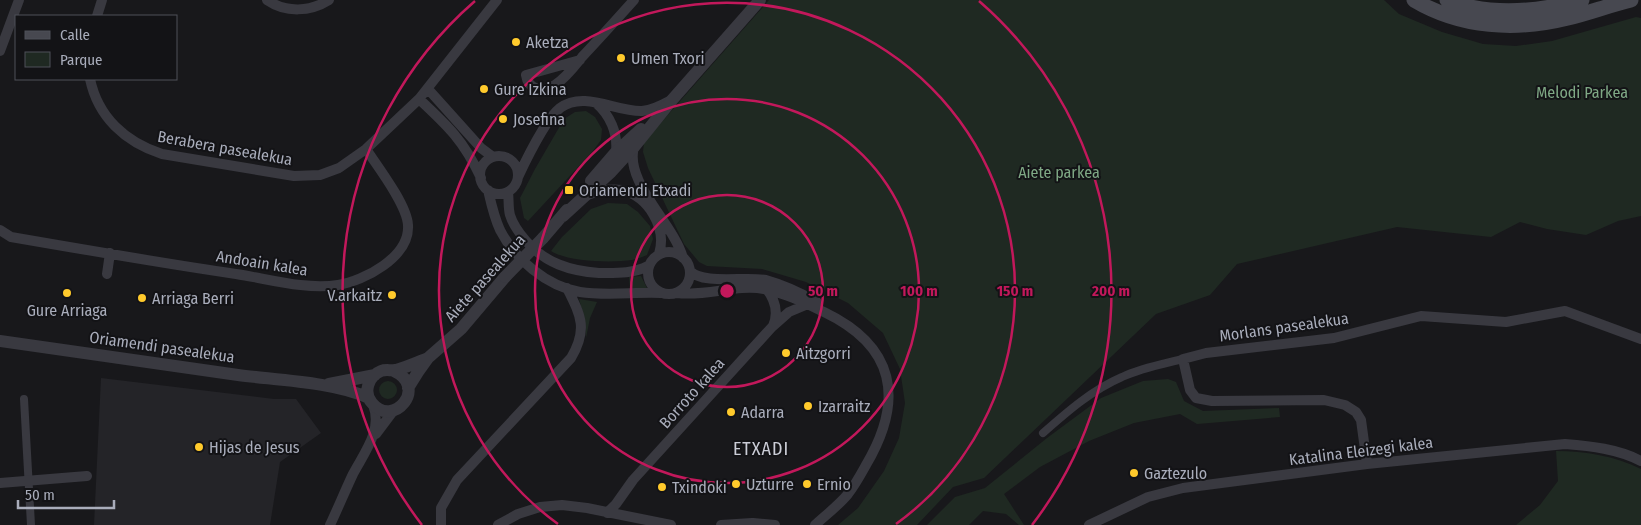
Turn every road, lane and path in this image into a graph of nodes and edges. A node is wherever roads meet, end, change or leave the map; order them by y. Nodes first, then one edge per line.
1 (18, 0) edge
2 (102, 0) edge
3 (266, 0) edge
4 (330, 0) edge
5 (497, 0) edge
6 (634, 0) edge
7 (760, 0) edge
8 (1414, 0) edge
9 (1447, 0) edge
10 (1582, 0) edge
11 (1631, 0) edge
12 (97, 15) edge
13 (0, 51) edge
14 (580, 60) junction
15 (90, 80) edge
16 (428, 89) junction
17 (420, 99) junction
18 (672, 100) junction
19 (595, 102) junction
20 (533, 146) junction
21 (634, 147) junction
22 (366, 149) junction
23 (616, 152) junction
24 (493, 157) junction
25 (506, 157) junction
26 (518, 176) junction
27 (481, 178) junction
28 (488, 190) junction
29 (508, 192) junction
30 (586, 195) junction
31 (563, 216) junction
32 (0, 230) edge
33 (110, 253) junction
34 (659, 254) junction
35 (684, 258) junction
36 (648, 266) junction
37 (690, 271) junction
38 (107, 274) dead end
39 (716, 278) junction
40 (566, 288) junction
41 (767, 290) junction
42 (660, 293) junction
43 (677, 293) junction
44 (808, 304) junction
45 (841, 321) junction
46 (772, 327) junction
47 (1641, 339) edge
48 (0, 340) edge
49 (428, 358) junction
50 (1182, 359) junction
51 (394, 371) junction
52 (374, 375) junction
53 (319, 385) junction
54 (408, 388) junction
55 (24, 399) dead end
56 (371, 401) junction
57 (394, 410) junction
58 (1043, 433) dead end
59 (371, 441) junction
60 (1641, 461) edge
61 (1367, 464) junction
62 (87, 476) dead end
63 (28, 481) junction
64 (0, 483) edge
65 (607, 512) junction
66 (756, 524) edge
67 (814, 524) edge
68 (31, 525) edge
69 (330, 525) edge
70 (442, 525) edge
71 (498, 525) edge
72 (671, 525) edge
73 (721, 525) edge
74 (775, 525) edge
75 (1089, 525) edge

1 - 13 street
2 - 12 street
3 - 4 street
5 - 16 street, Berabera pasealekua
6 - 14 street
7 - 18 street, Aiete pasealekua
8 - 11 main road
9 - 10 main road
14 - 14 street
15 - 22 street, Berabera pasealekua
16 - 17 street, Berabera pasealekua
16 - 24 street
17 - 22 street, Berabera pasealekua
17 - 27 street
18 - 19 street
18 - 21 street, Aiete pasealekua
18 - 23 street, Aiete pasealekua
19 - 20 street
19 - 23 street
20 - 25 street
20 - 26 street
21 - 30 street, Aiete pasealekua
21 - 35 street
22 - 33 street, Andoain kalea
23 - 31 street, Aiete pasealekua
24 - 25 street
24 - 27 street
25 - 26 street
26 - 29 street
27 - 28 street
28 - 29 street
28 - 40 street
29 - 36 street
30 - 31 street, Aiete pasealekua
30 - 34 street
31 - 49 street, Aiete pasealekua, bridge
32 - 33 street, Andoain kalea
33 - 38 street
34 - 35 street
34 - 36 street
35 - 37 street
36 - 42 street
37 - 39 street
37 - 43 street
39 - 41 street
39 - 45 street
40 - 42 street
40 - 70 street
41 - 43 street
41 - 44 street
41 - 46 street
42 - 43 street
44 - 45 street
44 - 46 street, Borroto kalea
45 - 67 street
46 - 65 street, Borroto kalea
47 - 50 street, Morlans pasealekua
48 - 53 street, Oriamendi pasealekua
49 - 51 street, Aiete pasealekua
49 - 54 street, Aiete pasealekua
50 - 58 street
50 - 61 street
51 - 52 street
51 - 54 street
52 - 53 street, Oriamendi pasealekua
52 - 56 street
53 - 56 street, Oriamendi pasealekua
54 - 57 street
55 - 63 street
56 - 57 street
56 - 59 street
57 - 59 street
59 - 69 street
60 - 61 street, Katalina Eleizegi kalea
61 - 75 street, Katalina Eleizegi kalea
62 - 63 street
63 - 64 street
63 - 68 street
65 - 71 street
65 - 72 street
66 - 73 street
66 - 74 street

